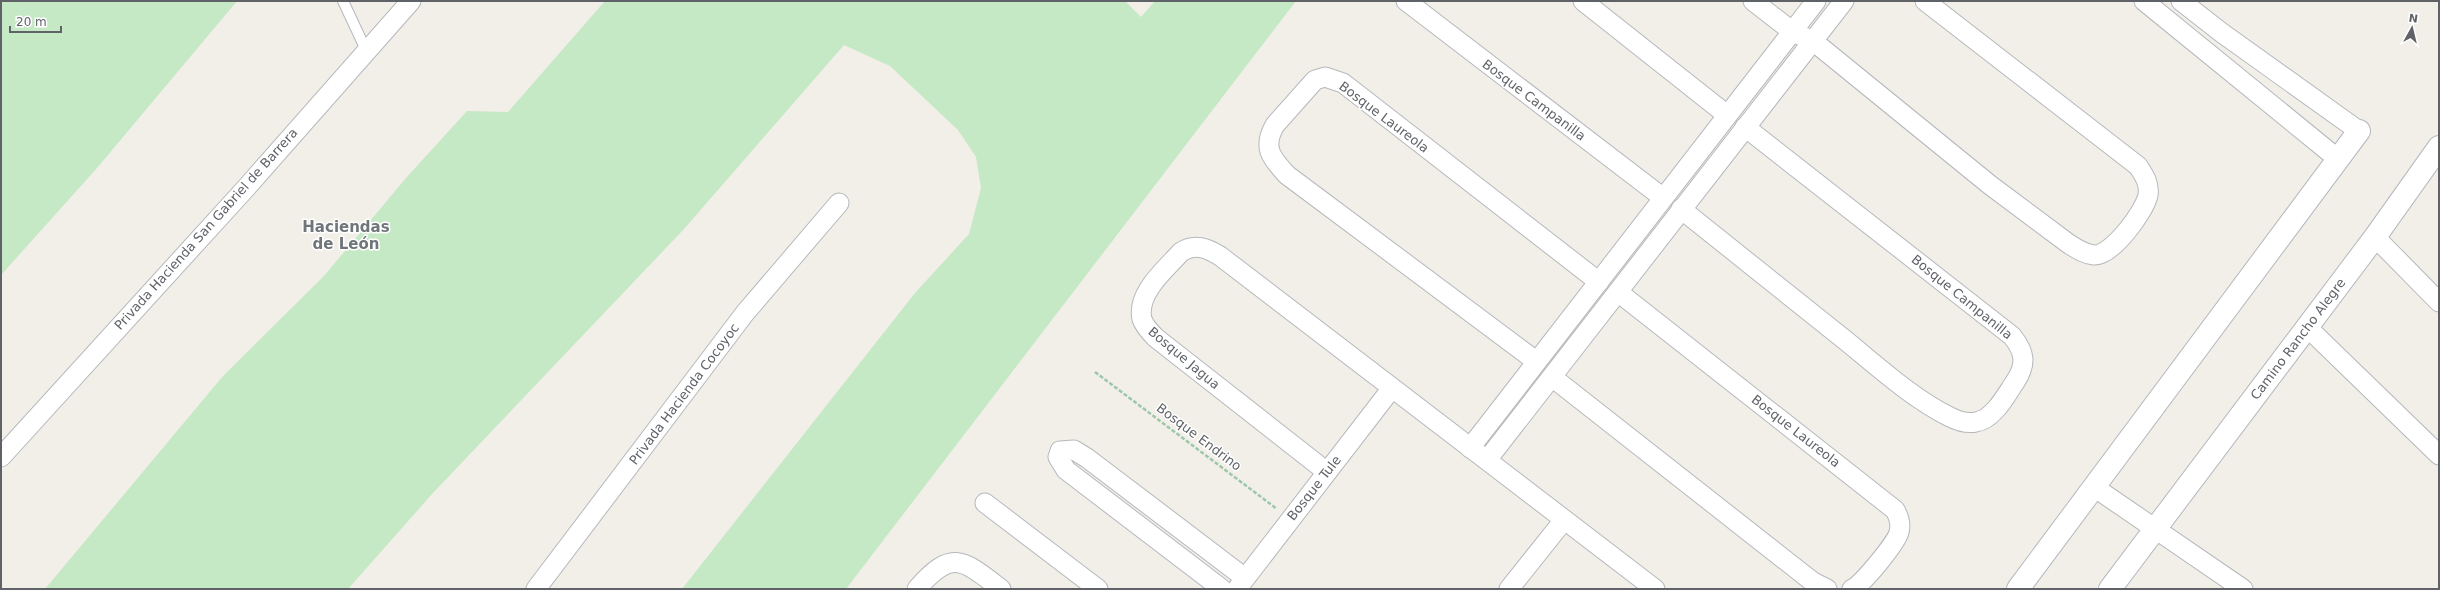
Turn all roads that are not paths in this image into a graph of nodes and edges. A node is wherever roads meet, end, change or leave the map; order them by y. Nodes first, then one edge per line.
1 (343, 1) edge
2 (410, 1) edge
3 (1406, 1) edge
4 (1583, 1) edge
5 (1753, 1) edge
6 (1816, 1) edge
7 (1844, 1) edge
8 (1925, 1) edge
9 (2144, 1) edge
10 (2181, 1) edge
11 (1793, 32) junction
12 (1813, 41) junction
13 (366, 50) junction
14 (2272, 69) junction
15 (2255, 90) junction
16 (1727, 115) junction
17 (1745, 126) junction
18 (2359, 131) joint
19 (2437, 155) edge
20 (2338, 159) junction
21 (1662, 197) junction
22 (839, 203) dead end
23 (1681, 209) junction
24 (2375, 237) junction
25 (1599, 282) junction
26 (1618, 292) junction
27 (2439, 302) edge
28 (2307, 327) junction
29 (1536, 361) junction
30 (1552, 377) junction
31 (1392, 388) junction
32 (1470, 448) junction
33 (2439, 455) edge
34 (1, 457) edge
35 (1487, 460) junction
36 (1327, 472) junction
37 (2094, 487) junction
38 (985, 502) dead end
39 (1564, 520) junction
40 (2154, 528) junction
41 (1241, 583) edge
42 (536, 589) edge
43 (917, 589) edge
44 (1001, 589) edge
45 (1098, 589) edge
46 (1222, 589) edge
47 (1509, 589) edge
48 (1655, 589) edge
49 (1827, 589) edge
50 (1852, 589) edge
51 (2018, 589) edge
52 (2110, 589) edge
53 (2242, 589) edge

1 - 13 lane
2 - 13 street, Privada Hacienda San Gabriel de Barrera
3 - 21 street, Bosque Campanilla
4 - 16 street
5 - 11 street
6 - 11 street
7 - 12 street
8 - 12 street
9 - 15 street
10 - 14 street
11 - 12 street
11 - 16 street
12 - 17 street
13 - 34 street, Privada Hacienda San Gabriel de Barrera
14 - 15 street
14 - 18 street
15 - 20 street
16 - 21 street
17 - 23 street
17 - 23 street, Bosque Campanilla
18 - 20 street
19 - 24 street, Camino Rancho Alegre
20 - 37 street
21 - 25 street
22 - 42 street, Privada Hacienda Cocoyoc
23 - 26 street
24 - 27 street
24 - 28 street, Camino Rancho Alegre
25 - 29 street
25 - 29 street, Bosque Laureola
26 - 30 street
26 - 50 street, Bosque Laureola
28 - 33 street
28 - 40 street, Camino Rancho Alegre
29 - 32 street
30 - 35 street
30 - 49 street
31 - 32 street, Bosque Jagua
31 - 36 street, Bosque Tule
31 - 36 street, Bosque Jagua
32 - 35 street, Bosque Jagua
35 - 39 street, Bosque Jagua
36 - 41 street, Bosque Tule
37 - 40 street
37 - 51 street
38 - 45 street
39 - 47 street
39 - 48 street
40 - 52 street, Camino Rancho Alegre
40 - 53 street
41 - 46 street
43 - 44 street

